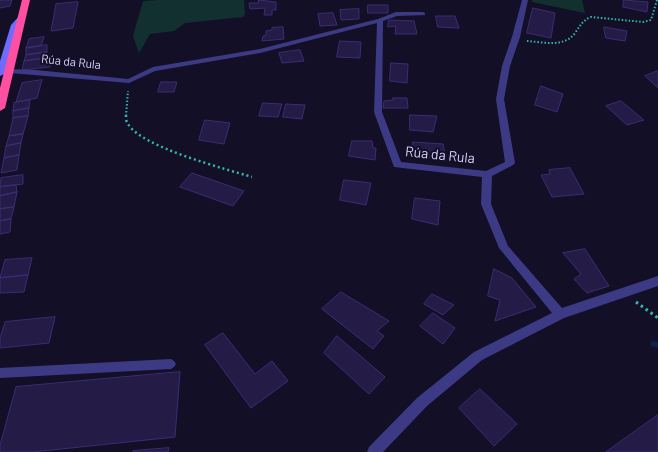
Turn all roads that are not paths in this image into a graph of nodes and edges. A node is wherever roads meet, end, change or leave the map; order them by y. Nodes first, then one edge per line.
1 (26, 0) edge
2 (525, 0) edge
3 (422, 14) dead end
4 (23, 15) junction
5 (380, 20) junction
6 (10, 71) junction
7 (0, 74) edge
8 (0, 108) edge
9 (486, 174) junction
10 (658, 281) edge
11 (560, 314) junction
12 (172, 364) dead end
13 (0, 373) edge
14 (374, 452) edge

1 - 4 highway
2 - 9 street
3 - 5 street
4 - 6 highway
4 - 7 street
5 - 6 street, Rúa da Rula
5 - 9 street, Rúa da Rula
6 - 8 highway
9 - 11 street, Rúa da Rula
10 - 11 street
11 - 14 street
12 - 13 lane

